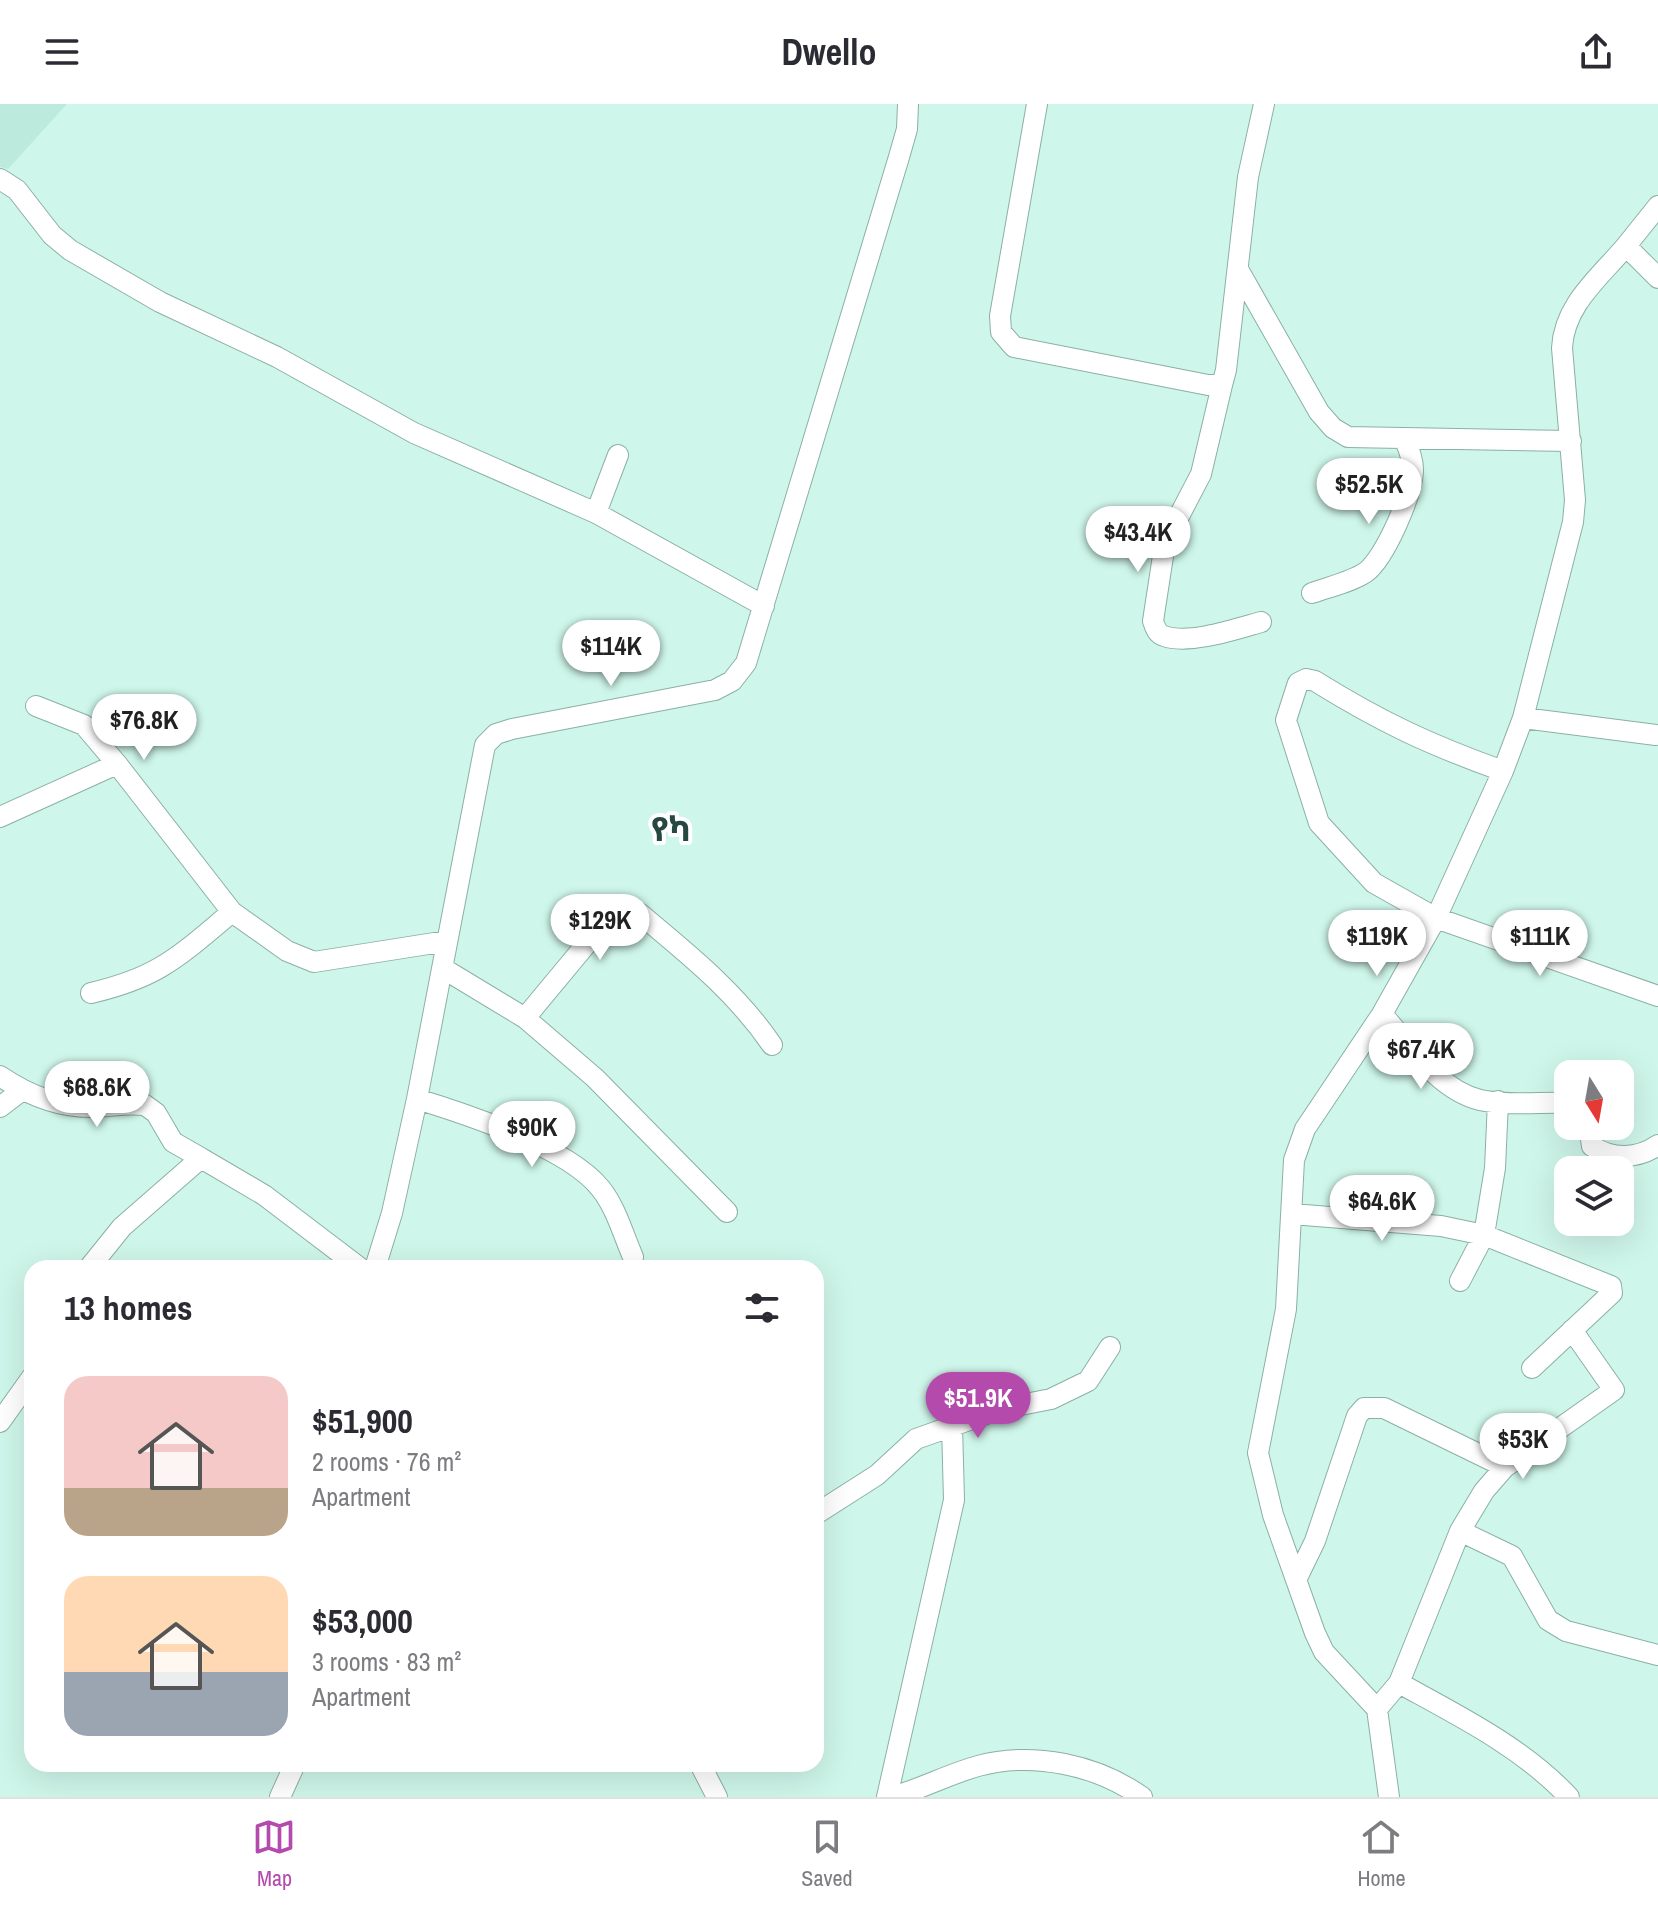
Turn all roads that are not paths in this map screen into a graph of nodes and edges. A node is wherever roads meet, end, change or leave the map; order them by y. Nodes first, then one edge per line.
1 (908, 104) edge
2 (1037, 104) edge
3 (1264, 104) edge
4 (0, 179) edge
5 (1658, 206) edge
6 (1626, 246) junction
7 (1239, 271) junction
8 (1658, 278) edge
9 (1222, 385) junction
10 (1405, 440) junction
11 (1571, 441) junction
12 (618, 455) dead end
13 (596, 513) junction
14 (1312, 593) dead end
15 (764, 606) junction
16 (1261, 622) dead end
17 (36, 706) dead end
18 (1523, 718) junction
19 (1656, 735) edge
20 (117, 764) junction
21 (1503, 771) junction
22 (0, 817) edge
23 (232, 912) junction
24 (1436, 918) junction
25 (447, 941) junction
26 (444, 969) junction
27 (91, 993) dead end
28 (1658, 996) edge
29 (1382, 1014) junction
30 (525, 1018) junction
31 (772, 1045) dead end
32 (0, 1076) edge
33 (21, 1091) junction
34 (417, 1099) junction
35 (1498, 1101) junction
36 (1554, 1103) edge
37 (0, 1107) edge
38 (1591, 1140) edge
39 (1658, 1145) edge
40 (201, 1158) junction
41 (727, 1212) dead end
42 (1292, 1214) junction
43 (1484, 1235) junction
44 (633, 1257) dead end
45 (95, 1260) edge
46 (349, 1260) edge
47 (377, 1260) edge
48 (1460, 1281) dead end
49 (1572, 1330) junction
50 (1110, 1347) dead end
51 (1532, 1368) dead end
52 (24, 1388) edge
53 (0, 1422) edge
54 (952, 1425) junction
55 (1505, 1467) junction
56 (824, 1509) edge
57 (1460, 1531) junction
58 (1297, 1578) junction
59 (1658, 1655) edge
60 (1399, 1683) junction
61 (1377, 1709) junction
62 (291, 1772) edge
63 (704, 1772) edge
64 (280, 1797) edge
65 (717, 1797) edge
66 (890, 1797) edge
67 (1142, 1797) edge
68 (1389, 1797) edge
69 (1569, 1797) edge

1 - 15 street
2 - 9 street
3 - 7 street
4 - 13 street
5 - 6 street
6 - 8 street
6 - 11 street
7 - 9 street
7 - 10 street
9 - 16 street
10 - 11 street
10 - 14 street
11 - 18 street
12 - 13 street
13 - 15 street
15 - 25 street
17 - 20 street
18 - 19 street
18 - 21 street
20 - 22 street
20 - 23 street
21 - 24 street
21 - 24 street
23 - 25 street
23 - 27 street
24 - 28 street
24 - 29 street
25 - 26 street
26 - 30 street
26 - 34 street
29 - 35 street
29 - 42 street
30 - 31 street
30 - 41 street
32 - 33 street
33 - 37 street
33 - 40 street
34 - 44 street
34 - 47 street
35 - 36 street
35 - 43 street
38 - 39 street
40 - 45 street
40 - 46 street
42 - 43 street
42 - 58 street
43 - 48 street
43 - 49 street
49 - 51 street
49 - 55 street
50 - 54 street
52 - 53 street
54 - 56 street
54 - 66 street
55 - 57 street
55 - 58 street
57 - 59 street
57 - 60 street
58 - 61 street
60 - 61 street
60 - 69 street
61 - 68 street
62 - 64 street
63 - 65 street
66 - 67 street

